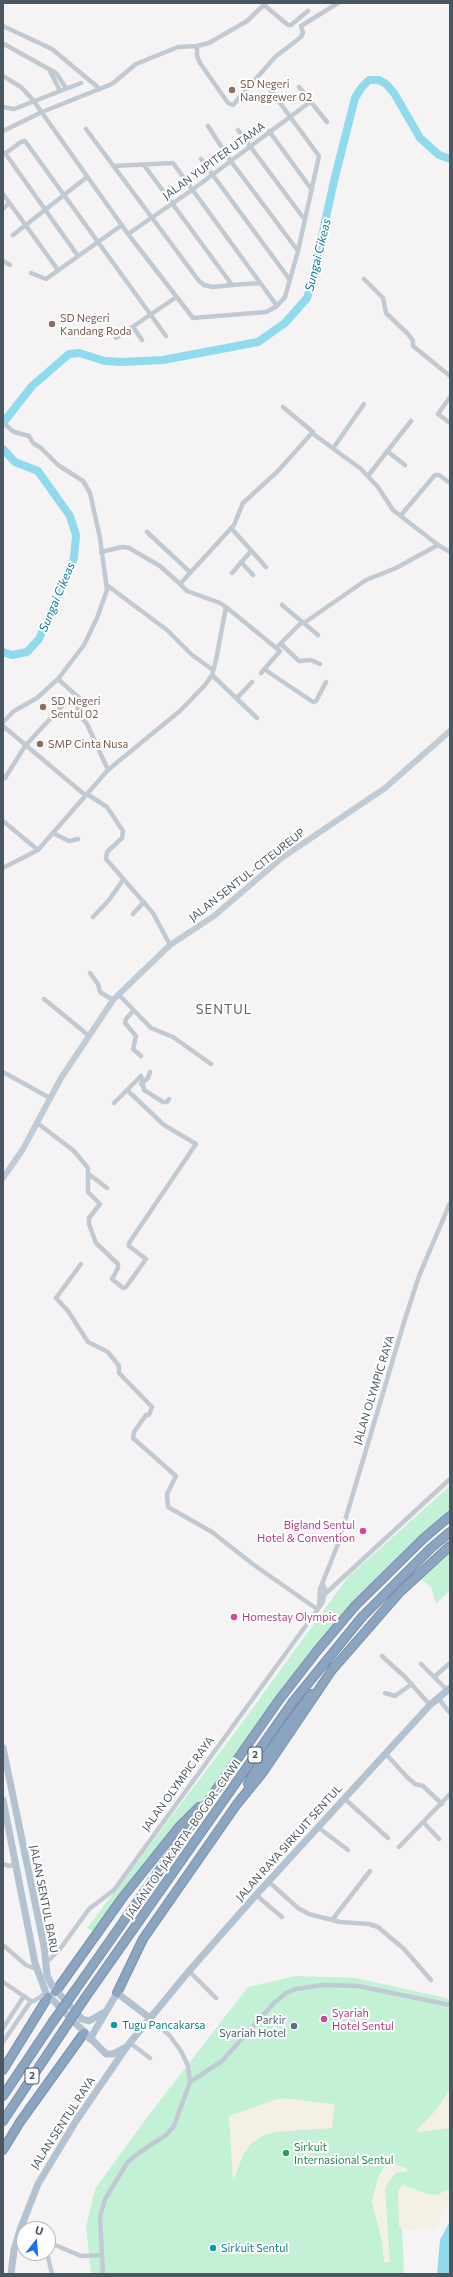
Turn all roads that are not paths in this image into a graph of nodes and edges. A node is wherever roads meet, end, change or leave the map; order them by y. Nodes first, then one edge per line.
1 (338, 3) edge
2 (265, 4) edge
3 (308, 11) dead end
4 (3, 26) edge
5 (4, 44) edge
6 (197, 46) junction
7 (50, 71) junction
8 (3, 76) edge
9 (81, 83) dead end
10 (299, 87) dead end
11 (66, 88) junction
12 (269, 88) dead end
13 (100, 89) junction
14 (60, 91) junction
15 (33, 100) junction
16 (310, 102) junction
17 (3, 107) edge
18 (42, 112) junction
19 (290, 118) junction
20 (327, 122) dead end
21 (208, 126) dead end
22 (86, 130) dead end
23 (238, 130) dead end
24 (3, 131) edge
25 (270, 132) junction
26 (249, 147) junction
27 (4, 154) edge
28 (201, 159) dead end
29 (230, 160) junction
30 (144, 165) junction
31 (113, 166) junction
32 (212, 174) junction
33 (87, 178) junction
34 (192, 190) junction
35 (312, 190) junction
36 (3, 194) edge
37 (65, 196) junction
38 (9, 202) junction
39 (173, 203) junction
40 (3, 209) edge
41 (45, 210) junction
42 (152, 217) junction
43 (305, 220) junction
44 (26, 224) junction
45 (122, 225) junction
46 (128, 234) junction
47 (13, 235) dead end
48 (99, 241) junction
49 (298, 251) junction
50 (78, 256) junction
51 (3, 261) edge
52 (10, 265) dead end
53 (58, 270) junction
54 (31, 273) dead end
55 (290, 280) junction
56 (364, 280) dead end
57 (260, 283) junction
58 (232, 285) junction
59 (175, 298) junction
60 (277, 306) junction
61 (152, 315) junction
62 (133, 327) junction
63 (166, 336) dead end
64 (116, 338) dead end
65 (142, 340) dead end
66 (450, 376) edge
67 (450, 397) edge
68 (364, 404) dead end
69 (283, 407) dead end
70 (411, 421) dead end
71 (3, 423) edge
72 (450, 423) edge
73 (314, 432) junction
74 (334, 447) junction
75 (387, 451) junction
76 (404, 465) dead end
77 (368, 476) junction
78 (450, 483) edge
79 (401, 515) junction
80 (231, 528) junction
81 (147, 532) dead end
82 (438, 545) junction
83 (251, 551) junction
84 (101, 552) junction
85 (450, 552) edge
86 (241, 562) junction
87 (266, 567) dead end
88 (190, 572) junction
89 (232, 573) dead end
90 (253, 575) dead end
91 (180, 584) junction
92 (108, 586) junction
93 (282, 605) dead end
94 (226, 607) junction
95 (303, 622) junction
96 (318, 635) dead end
97 (279, 645) junction
98 (320, 664) dead end
99 (213, 673) junction
100 (58, 679) junction
101 (252, 682) dead end
102 (326, 682) dead end
103 (237, 698) junction
104 (62, 706) dead end
105 (256, 718) dead end
106 (3, 722) edge
107 (3, 726) edge
108 (450, 731) edge
109 (26, 746) junction
110 (108, 770) junction
111 (5, 778) dead end
112 (86, 795) junction
113 (3, 822) edge
114 (53, 833) junction
115 (78, 839) dead end
116 (38, 850) junction
117 (3, 868) edge
118 (124, 880) junction
119 (144, 902) junction
120 (133, 914) dead end
121 (93, 917) dead end
122 (170, 945) junction
123 (90, 973) dead end
124 (119, 995) junction
125 (44, 999) dead end
126 (113, 1000) junction
127 (133, 1011) junction
128 (88, 1035) junction
129 (141, 1056) dead end
130 (211, 1064) dead end
131 (3, 1072) edge
132 (150, 1072) dead end
133 (142, 1084) junction
134 (127, 1090) junction
135 (50, 1098) junction
136 (169, 1099) dead end
137 (114, 1103) dead end
138 (36, 1122) junction
139 (90, 1175) junction
140 (3, 1178) edge
141 (108, 1188) dead end
142 (450, 1203) edge
143 (81, 1264) dead end
144 (450, 1479) edge
145 (450, 1516) edge
146 (450, 1532) edge
147 (450, 1546) edge
148 (323, 1585) junction
149 (325, 1594) junction
150 (318, 1607) junction
151 (382, 1656) dead end
152 (450, 1663) edge
153 (421, 1664) dead end
154 (434, 1677) junction
155 (412, 1684) junction
156 (448, 1689) edge
157 (385, 1693) dead end
158 (438, 1698) junction
159 (430, 1705) junction
160 (450, 1713) edge
161 (3, 1748) edge
162 (385, 1753) junction
163 (214, 1793) junction
164 (449, 1797) edge
165 (345, 1799) junction
166 (3, 1800) edge
167 (442, 1804) junction
168 (424, 1823) junction
169 (319, 1828) junction
170 (388, 1838) dead end
171 (439, 1839) dead end
172 (399, 1847) dead end
173 (348, 1850) dead end
174 (3, 1864) edge
175 (16, 1864) junction
176 (370, 1871) dead end
177 (269, 1882) junction
178 (256, 1895) junction
179 (282, 1917) dead end
180 (332, 1920) junction
181 (3, 1945) edge
182 (46, 1963) junction
183 (36, 1969) junction
184 (189, 1971) junction
185 (431, 1980) dead end
186 (3, 1982) edge
187 (56, 1991) junction
188 (117, 1993) junction
189 (47, 1995) junction
190 (24, 1996) junction
191 (216, 1998) dead end
192 (31, 2001) junction
193 (450, 2005) edge
194 (103, 2013) junction
195 (150, 2018) junction
196 (3, 2028) edge
197 (87, 2036) junction
198 (3, 2042) edge
199 (129, 2044) junction
200 (150, 2058) dead end
201 (3, 2070) edge
202 (190, 2082) junction
203 (3, 2096) edge
204 (3, 2121) edge
205 (3, 2150) edge
206 (25, 2221) edge
207 (16, 2245) edge
208 (56, 2245) edge
209 (102, 2255) junction
210 (49, 2261) edge
211 (11, 2274) edge
212 (52, 2274) edge
213 (103, 2274) edge

1 - 6 street
2 - 3 street
2 - 6 street
4 - 13 street
5 - 7 street
6 - 13 street
7 - 11 street
7 - 14 street
8 - 15 street
9 - 11 street
10 - 16 street
11 - 14 street
12 - 19 street
13 - 18 street
14 - 15 street
15 - 17 street
15 - 18 street
16 - 19 street, JALAN YUPITER UTAMA
16 - 20 street
18 - 24 street
18 - 33 street
19 - 25 street, JALAN YUPITER UTAMA
19 - 35 street
21 - 29 street
22 - 31 street
23 - 26 street
25 - 26 street, JALAN YUPITER UTAMA
25 - 35 street
26 - 29 street, JALAN YUPITER UTAMA
26 - 43 street
27 - 37 street
27 - 41 street
28 - 32 street
29 - 32 street, JALAN YUPITER UTAMA
29 - 49 street
30 - 31 street
30 - 34 street
30 - 39 street
31 - 42 street
32 - 34 street, JALAN YUPITER UTAMA
32 - 55 street
33 - 37 street
33 - 45 street
34 - 39 street, JALAN YUPITER UTAMA
34 - 57 street
35 - 43 street
36 - 38 street
37 - 41 street
37 - 48 street
38 - 40 street
38 - 44 street
39 - 42 street, JALAN YUPITER UTAMA
39 - 58 street
41 - 44 street
41 - 50 street
42 - 46 street, JALAN YUPITER UTAMA
42 - 58 street
43 - 49 street
44 - 47 street
44 - 53 street
45 - 46 street
45 - 48 street
46 - 59 street
48 - 50 street
48 - 61 street
49 - 55 street
50 - 53 street
51 - 52 street
53 - 54 street
55 - 60 street
56 - 66 street
57 - 58 street
57 - 60 street
59 - 60 street
59 - 61 street
61 - 62 street
61 - 63 street
62 - 64 street
62 - 65 street
67 - 72 street
68 - 74 street
69 - 73 street
70 - 75 street
71 - 84 street
73 - 74 street
73 - 80 street
74 - 77 street
75 - 76 street
75 - 77 street
77 - 79 street
78 - 79 street
79 - 82 street
80 - 83 street
80 - 88 street
81 - 88 street
82 - 85 street
82 - 95 street
83 - 86 street
83 - 87 street
84 - 91 street
84 - 92 street
86 - 89 street
86 - 90 street
88 - 91 street
91 - 94 street
92 - 99 street
92 - 100 street
93 - 95 street
94 - 97 street
94 - 99 street
95 - 96 street
95 - 97 street
97 - 98 street
97 - 102 street
99 - 103 street
99 - 110 street
100 - 106 street
100 - 110 street
101 - 103 street
103 - 105 street
104 - 109 street
107 - 109 street
108 - 122 street, JALAN SENTUL-CITEUREUP
109 - 111 street
109 - 112 street
110 - 112 street
112 - 114 street
112 - 118 street
113 - 116 street
114 - 115 street
114 - 116 street
116 - 117 street
118 - 119 street
118 - 121 street
119 - 120 street
119 - 122 street
122 - 124 street, JALAN SENTUL-CITEUREUP
123 - 126 street
124 - 126 street, JALAN SENTUL-CITEUREUP
124 - 127 street
125 - 128 street
126 - 128 street, JALAN SENTUL-CITEUREUP
127 - 129 street
127 - 130 street
128 - 135 street, JALAN SENTUL-CITEUREUP
131 - 135 street
132 - 133 street
133 - 134 street
133 - 136 street
134 - 137 street
134 - 139 street
135 - 138 street, JALAN SENTUL-CITEUREUP
138 - 139 street
138 - 140 street, JALAN SENTUL-CITEUREUP
139 - 141 street
142 - 148 street, JALAN OLYMPIC RAYA
143 - 150 street
144 - 149 street
145 - 163 highway, JALAN TOL JAKARTA–BOGOR–CIAWI / 2
146 - 204 highway, JALAN TOL JAKARTA–BOGOR–CIAWI / 2, bridge
147 - 188 highway
148 - 149 street
148 - 150 street, JALAN OLYMPIC RAYA
149 - 150 street, JALAN OLYMPIC RAYA
150 - 182 street, JALAN OLYMPIC RAYA
151 - 155 street
152 - 154 street
153 - 154 street
154 - 156 street
155 - 157 street
155 - 159 street
156 - 158 main road, JALAN RAYA SIRKUIT SENTUL
158 - 159 main road, JALAN RAYA SIRKUIT SENTUL
158 - 160 street
159 - 162 main road, JALAN RAYA SIRKUIT SENTUL
161 - 182 main road, JALAN SENTUL BARU
162 - 165 main road, JALAN RAYA SIRKUIT SENTUL
162 - 167 street
163 - 187 highway
163 - 203 highway, JALAN TOL JAKARTA–BOGOR–CIAWI / 2, bridge
164 - 167 street
165 - 169 main road, JALAN RAYA SIRKUIT SENTUL
165 - 170 street
166 - 175 main road, JALAN SENTUL BARU
167 - 168 street
168 - 171 street
168 - 172 street
169 - 173 street
169 - 177 main road, JALAN RAYA SIRKUIT SENTUL
174 - 175 street
175 - 183 main road, JALAN SENTUL BARU
176 - 180 street
177 - 178 main road, JALAN RAYA SIRKUIT SENTUL
177 - 180 street
178 - 179 street
178 - 184 main road, JALAN RAYA SIRKUIT SENTUL
180 - 185 street
181 - 183 street
182 - 187 main road, JALAN SENTUL BARU
183 - 189 main road, JALAN SENTUL BARU
184 - 191 street
184 - 195 main road, JALAN RAYA SIRKUIT SENTUL
186 - 190 street
187 - 194 main road, JALAN SENTUL BARU
188 - 194 main road
188 - 195 main road
189 - 192 street
189 - 197 main road, JALAN SENTUL BARU
189 - 201 highway
190 - 192 street
190 - 196 street
192 - 198 street
193 - 202 street
194 - 197 main road
195 - 199 main road, JALAN SENTUL RAYA
195 - 202 street
197 - 199 main road, JALAN SENTUL BARU
197 - 205 highway
199 - 200 street
199 - 206 main road, JALAN SENTUL RAYA
202 - 209 street
207 - 211 main road, JALAN SENTUL RAYA
208 - 209 street
209 - 213 street
210 - 212 street

